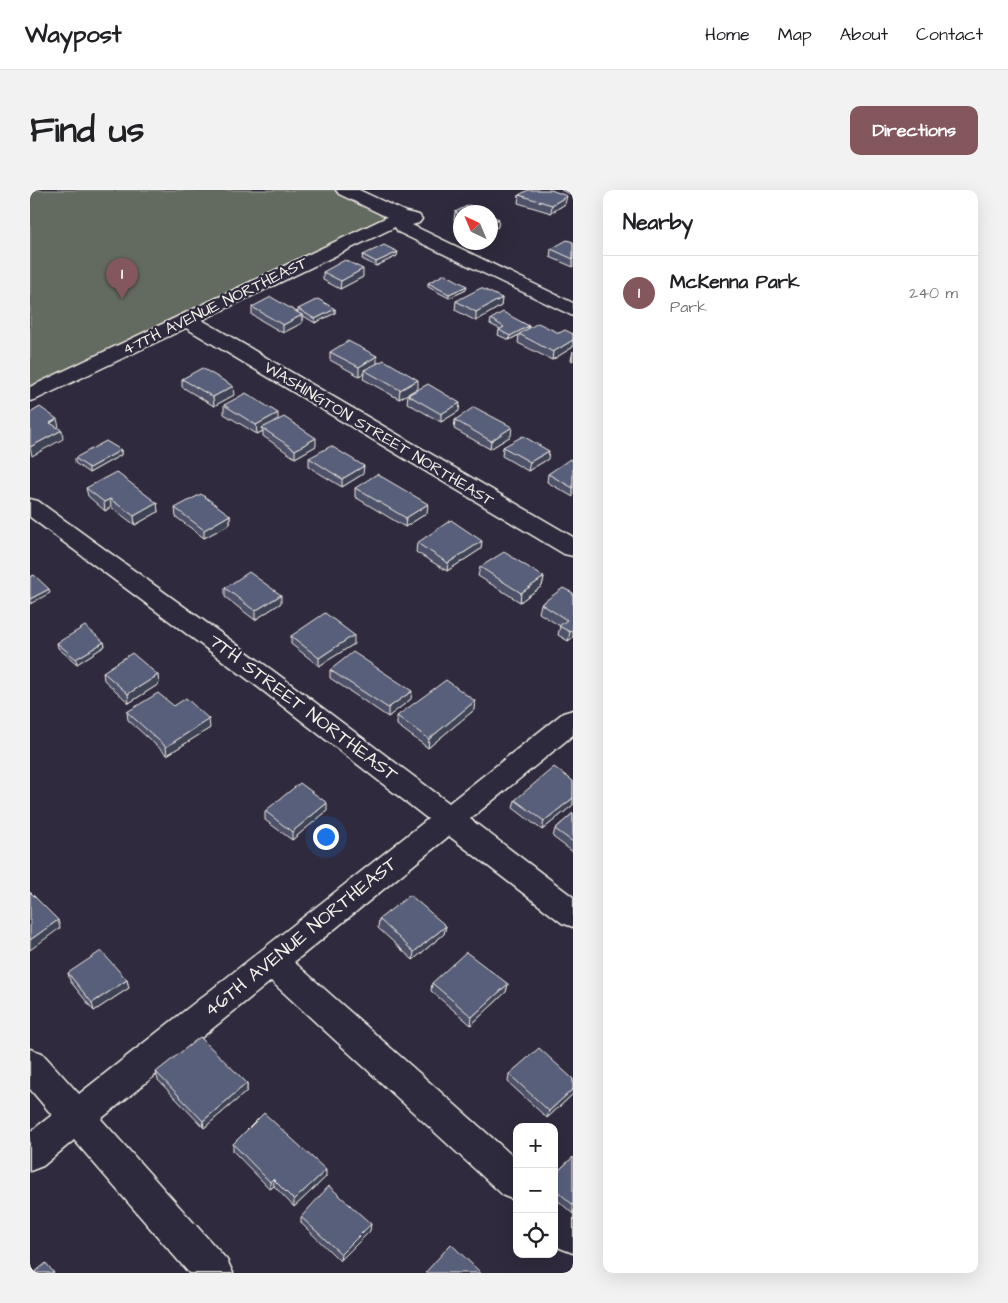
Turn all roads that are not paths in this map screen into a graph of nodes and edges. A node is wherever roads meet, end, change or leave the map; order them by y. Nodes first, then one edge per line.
1 (345, 190) edge
2 (401, 217) junction
3 (453, 235) edge
4 (486, 250) edge
5 (564, 286) dead end
6 (573, 310) edge
7 (186, 319) junction
8 (30, 395) edge
9 (30, 506) edge
10 (573, 548) edge
11 (573, 720) edge
12 (449, 819) junction
13 (573, 914) edge
14 (271, 961) junction
15 (30, 1064) edge
16 (77, 1117) junction
17 (30, 1154) edge
18 (513, 1180) edge
19 (558, 1222) edge
20 (573, 1235) edge
21 (214, 1273) edge

1 - 2 street
2 - 3 street
2 - 6 street
2 - 7 street, 47TH AVENUE NORTHEAST
4 - 5 street
7 - 8 street, 47TH AVENUE NORTHEAST
7 - 10 street, WASHINGTON STREET NORTHEAST
9 - 12 street, 7TH STREET NORTHEAST
11 - 12 street, 46TH AVENUE NORTHEAST
12 - 13 street, 7TH STREET NORTHEAST
12 - 14 street, 46TH AVENUE NORTHEAST
14 - 16 street, 46TH AVENUE NORTHEAST
14 - 18 street
15 - 16 street
16 - 17 street, 46TH AVENUE NORTHEAST
16 - 21 street
19 - 20 street

